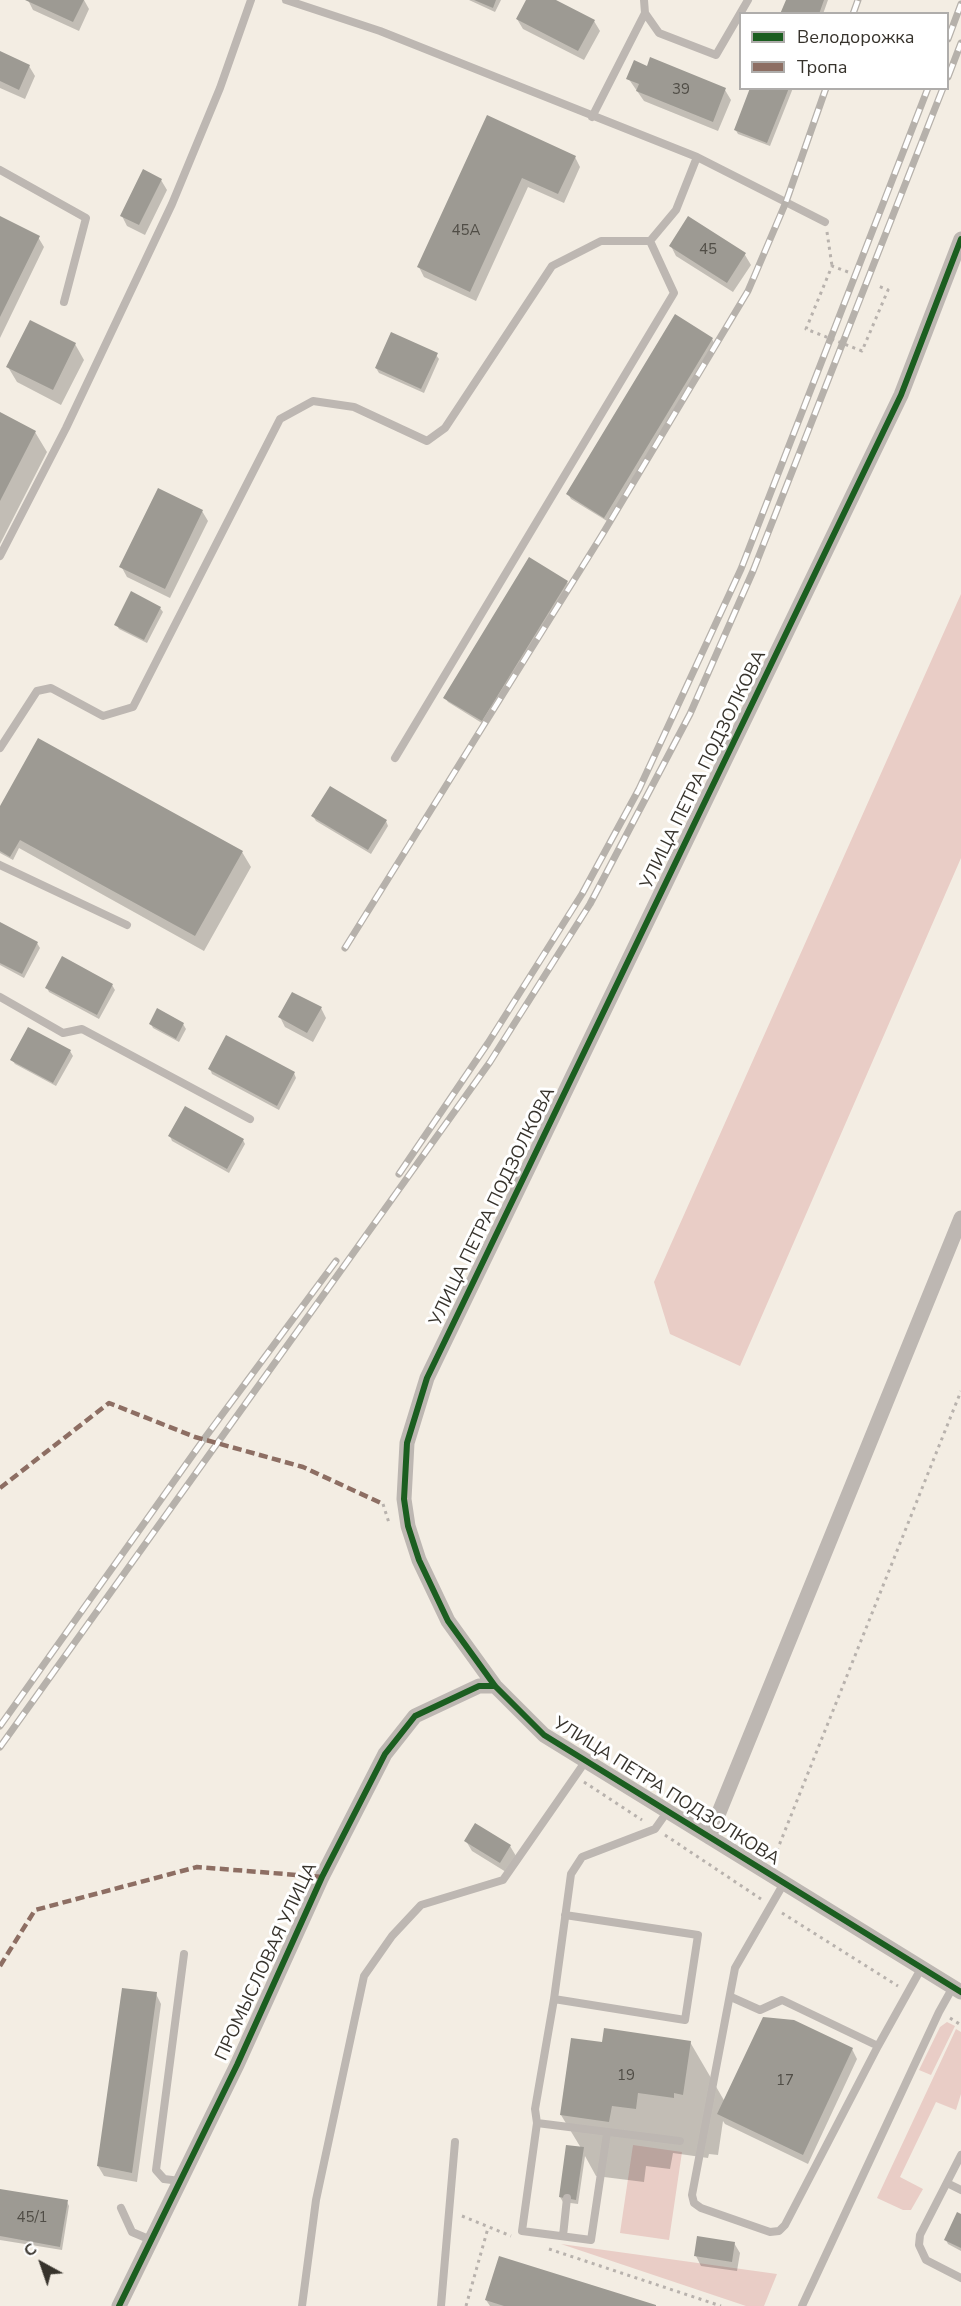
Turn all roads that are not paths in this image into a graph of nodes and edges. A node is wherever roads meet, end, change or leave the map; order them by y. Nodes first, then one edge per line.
1 (251, 0) edge
2 (286, 0) edge
3 (644, 0) edge
4 (645, 13) junction
5 (739, 15) edge
6 (592, 117) junction
7 (697, 157) junction
8 (0, 170) edge
9 (825, 222) road end
10 (961, 238) edge
11 (650, 241) junction
12 (64, 302) dead end
13 (0, 556) edge
14 (0, 748) edge
15 (395, 758) dead end
16 (0, 866) edge
17 (127, 925) dead end
18 (0, 997) edge
19 (250, 1119) dead end
20 (961, 1218) edge
21 (495, 1686) junction
22 (585, 1762) junction
23 (667, 1812) junction
24 (709, 1837) junction
25 (784, 1883) junction
26 (566, 1915) junction
27 (184, 1954) dead end
28 (922, 1967) junction
29 (957, 1990) edge
30 (731, 1997) junction
31 (554, 2000) junction
32 (878, 2046) junction
33 (537, 2123) junction
34 (607, 2133) junction
35 (680, 2140) dead end
36 (455, 2142) dead end
37 (961, 2155) edge
38 (180, 2181) junction
39 (947, 2182) junction
40 (961, 2190) edge
41 (567, 2198) dead end
42 (121, 2208) dead end
43 (563, 2236) junction
44 (151, 2240) junction
45 (961, 2278) edge
46 (119, 2306) edge
47 (302, 2306) edge
48 (441, 2306) edge
49 (802, 2306) edge

1 - 13 lane
2 - 6 lane
3 - 4 lane
4 - 5 lane
4 - 6 lane
6 - 7 lane
7 - 9 lane
7 - 11 lane
8 - 12 lane
10 - 21 street, УЛИЦА ПЕТРА ПОДЗОЛКОВА
11 - 14 lane
11 - 15 lane
16 - 17 lane
18 - 19 lane
20 - 24 street
21 - 22 street, УЛИЦА ПЕТРА ПОДЗОЛКОВА
21 - 38 street, ПРОМЫСЛОВАЯ УЛИЦА
22 - 23 street, УЛИЦА ПЕТРА ПОДЗОЛКОВА
22 - 47 lane
23 - 24 street, УЛИЦА ПЕТРА ПОДЗОЛКОВА
23 - 26 lane
24 - 25 street, УЛИЦА ПЕТРА ПОДЗОЛКОВА
25 - 28 street, УЛИЦА ПЕТРА ПОДЗОЛКОВА
25 - 30 lane
26 - 31 lane
26 - 31 lane
27 - 38 lane
28 - 29 street, УЛИЦА ПЕТРА ПОДЗОЛКОВА
28 - 32 lane
29 - 49 lane
30 - 32 lane
30 - 32 lane
31 - 33 lane
33 - 34 lane
33 - 43 lane
34 - 35 lane
34 - 43 lane
36 - 48 lane
37 - 39 lane
38 - 44 street, ПРОМЫСЛОВАЯ УЛИЦА
39 - 40 lane
39 - 45 lane
41 - 43 lane
42 - 44 lane
44 - 46 street, ПРОМЫСЛОВАЯ УЛИЦА

